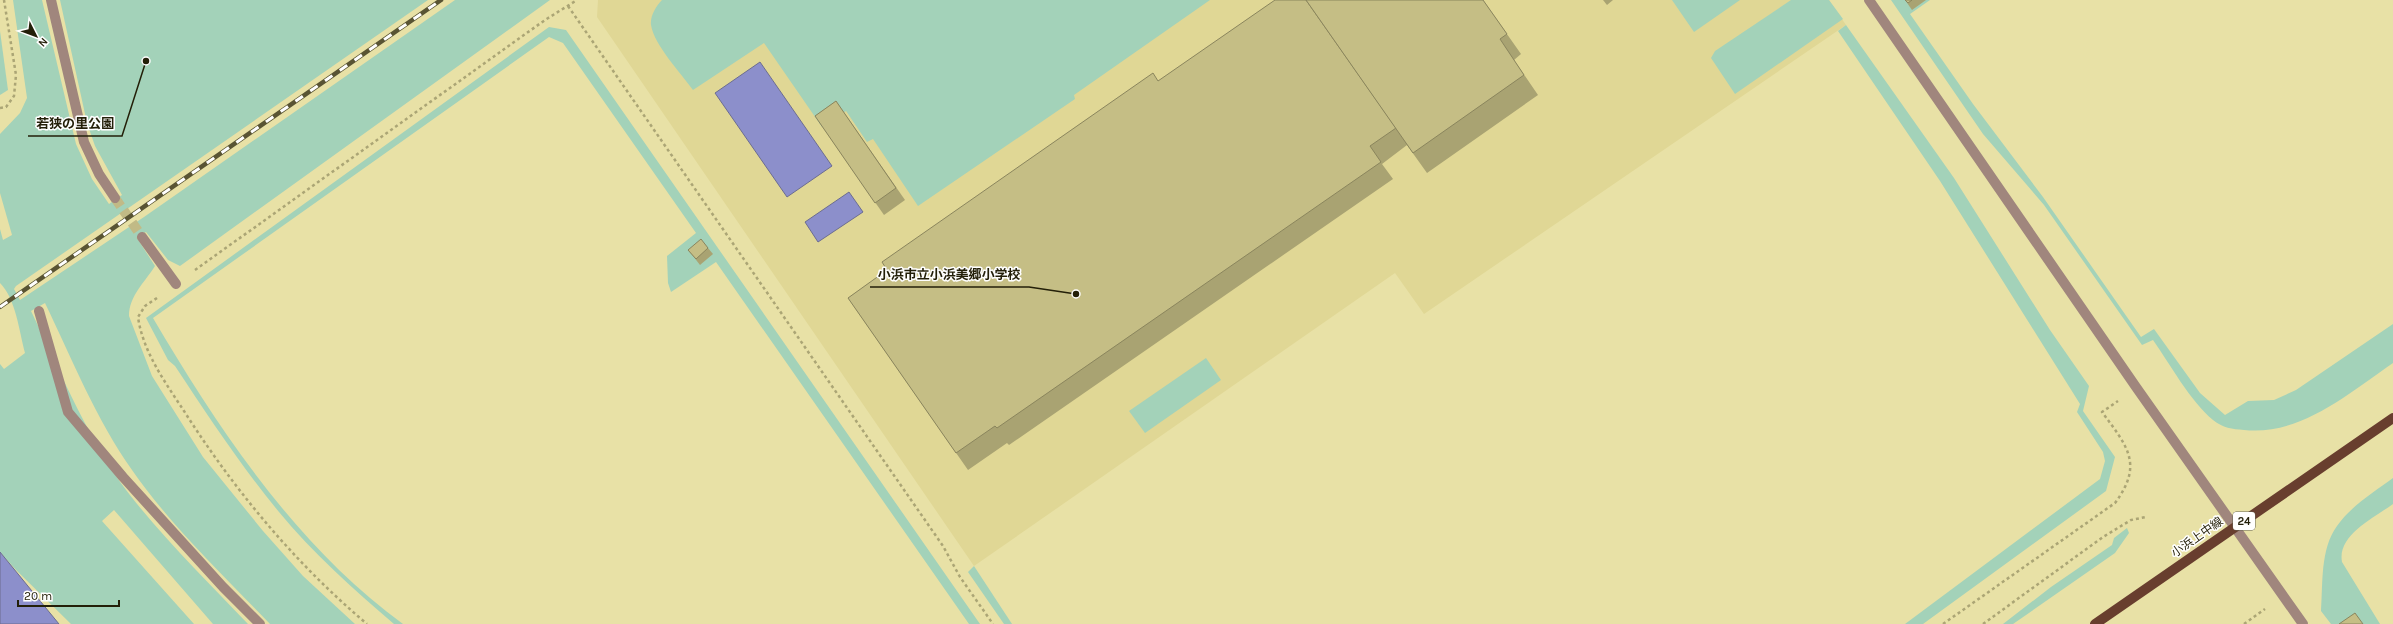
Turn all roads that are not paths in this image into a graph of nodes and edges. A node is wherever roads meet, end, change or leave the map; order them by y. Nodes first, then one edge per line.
1 (51, 0) edge
2 (1869, 0) edge
3 (115, 198) tunnel mouth
4 (142, 237) tunnel mouth
5 (176, 284) road end
6 (39, 311) dead end
7 (2393, 418) edge
8 (2234, 527) junction
9 (260, 624) edge
10 (2095, 624) edge
11 (2303, 624) edge

1 - 3 street
2 - 8 street
4 - 5 street
6 - 9 street
7 - 8 main road, 小浜上中線 / 24
8 - 10 main road, 小浜上中線 / 24
8 - 11 street

